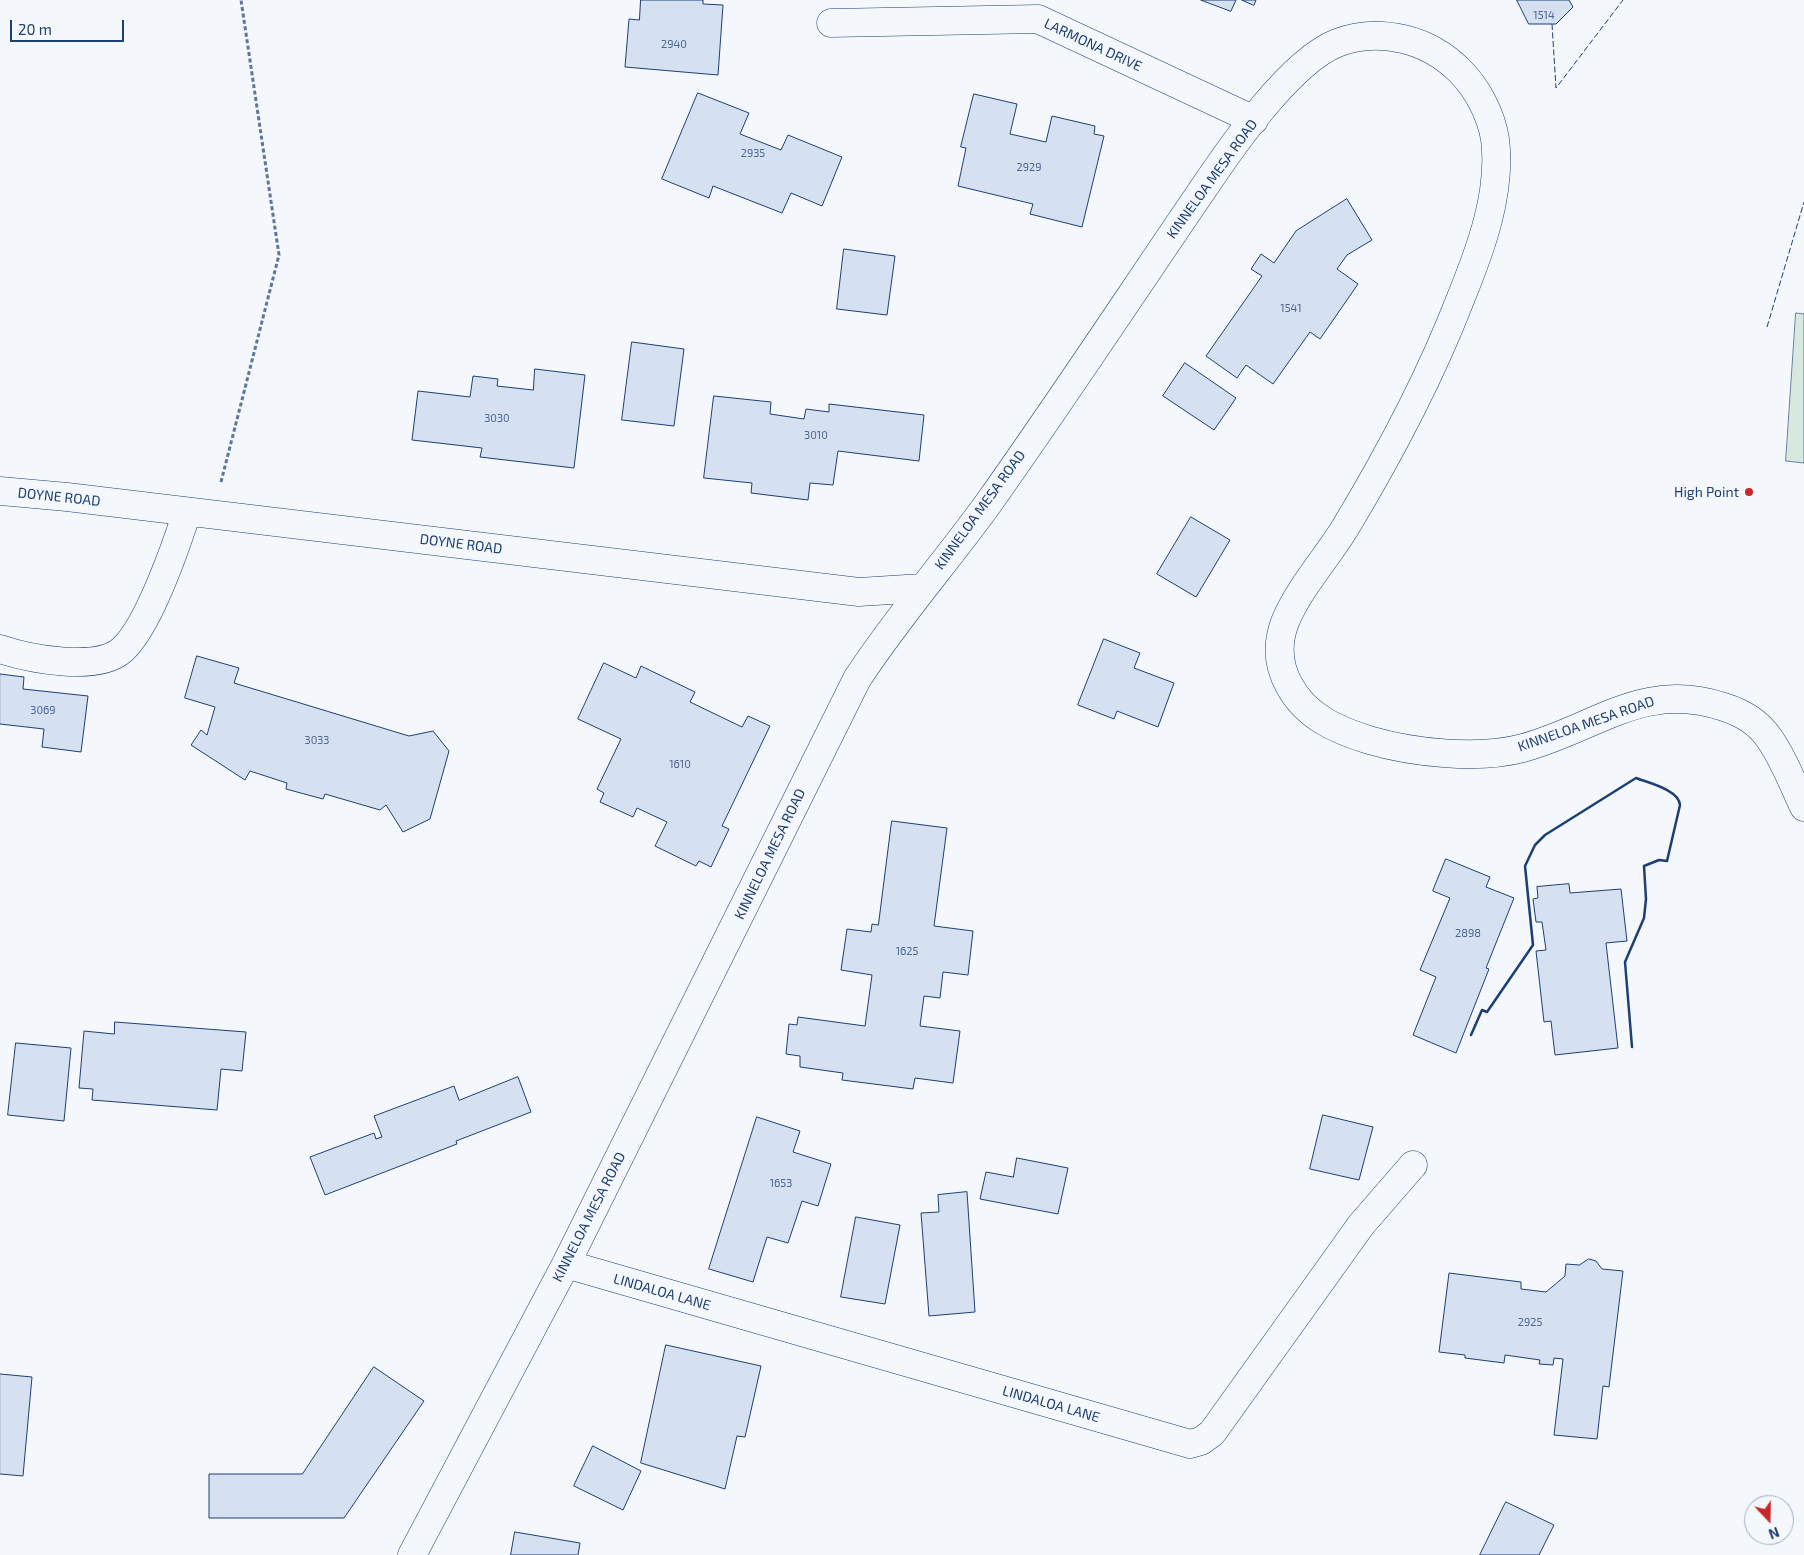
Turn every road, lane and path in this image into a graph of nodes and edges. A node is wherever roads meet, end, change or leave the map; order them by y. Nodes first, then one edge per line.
1 (241, 0) edge
2 (831, 23) dead end
3 (1254, 120) junction
4 (0, 491) edge
5 (187, 512) junction
6 (213, 514) junction
7 (922, 588) junction
8 (0, 649) edge
9 (1804, 807) edge
10 (1412, 1164) dead end
11 (566, 1264) junction
12 (412, 1555) edge

1 - 6 path
2 - 3 street, LARMONA DRIVE
3 - 7 street, KINNELOA MESA ROAD
3 - 9 street, KINNELOA MESA ROAD
4 - 5 street, DOYNE ROAD
5 - 6 street, DOYNE ROAD
5 - 8 street
6 - 7 street, DOYNE ROAD
7 - 11 street, KINNELOA MESA ROAD
10 - 11 street, LINDALOA LANE
11 - 12 street, KINNELOA MESA ROAD

